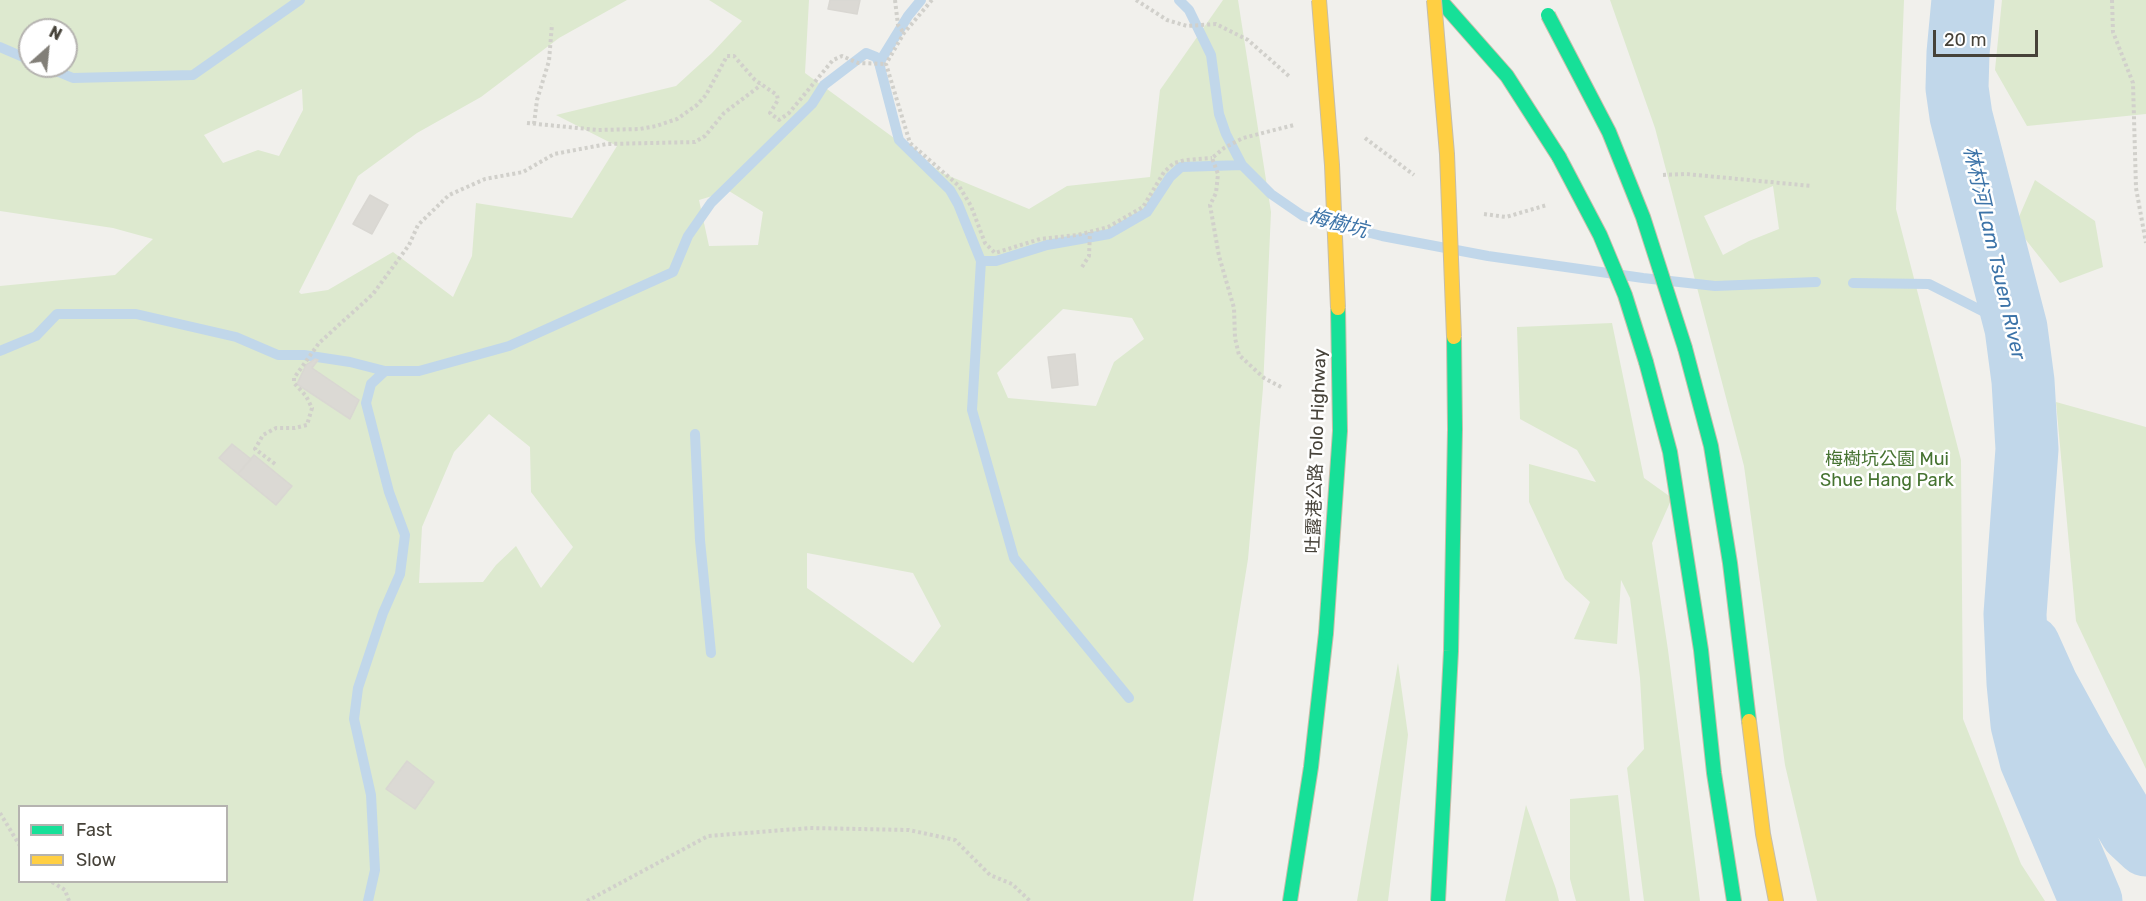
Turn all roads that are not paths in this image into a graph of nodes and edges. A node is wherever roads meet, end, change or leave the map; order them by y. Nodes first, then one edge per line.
1 (1319, 0) edge
2 (1434, 0) edge
3 (1440, 0) edge
4 (1538, 0) edge
5 (1544, 0) edge
6 (1548, 15) junction
7 (1290, 901) edge
8 (1438, 901) edge
9 (1734, 901) edge
10 (1776, 901) edge

1 - 7 highway, 吐露港公路 Tolo Highway, bridge
2 - 8 highway, bridge
3 - 9 highway, bridge
4 - 6 highway
5 - 6 highway
6 - 10 highway, bridge

